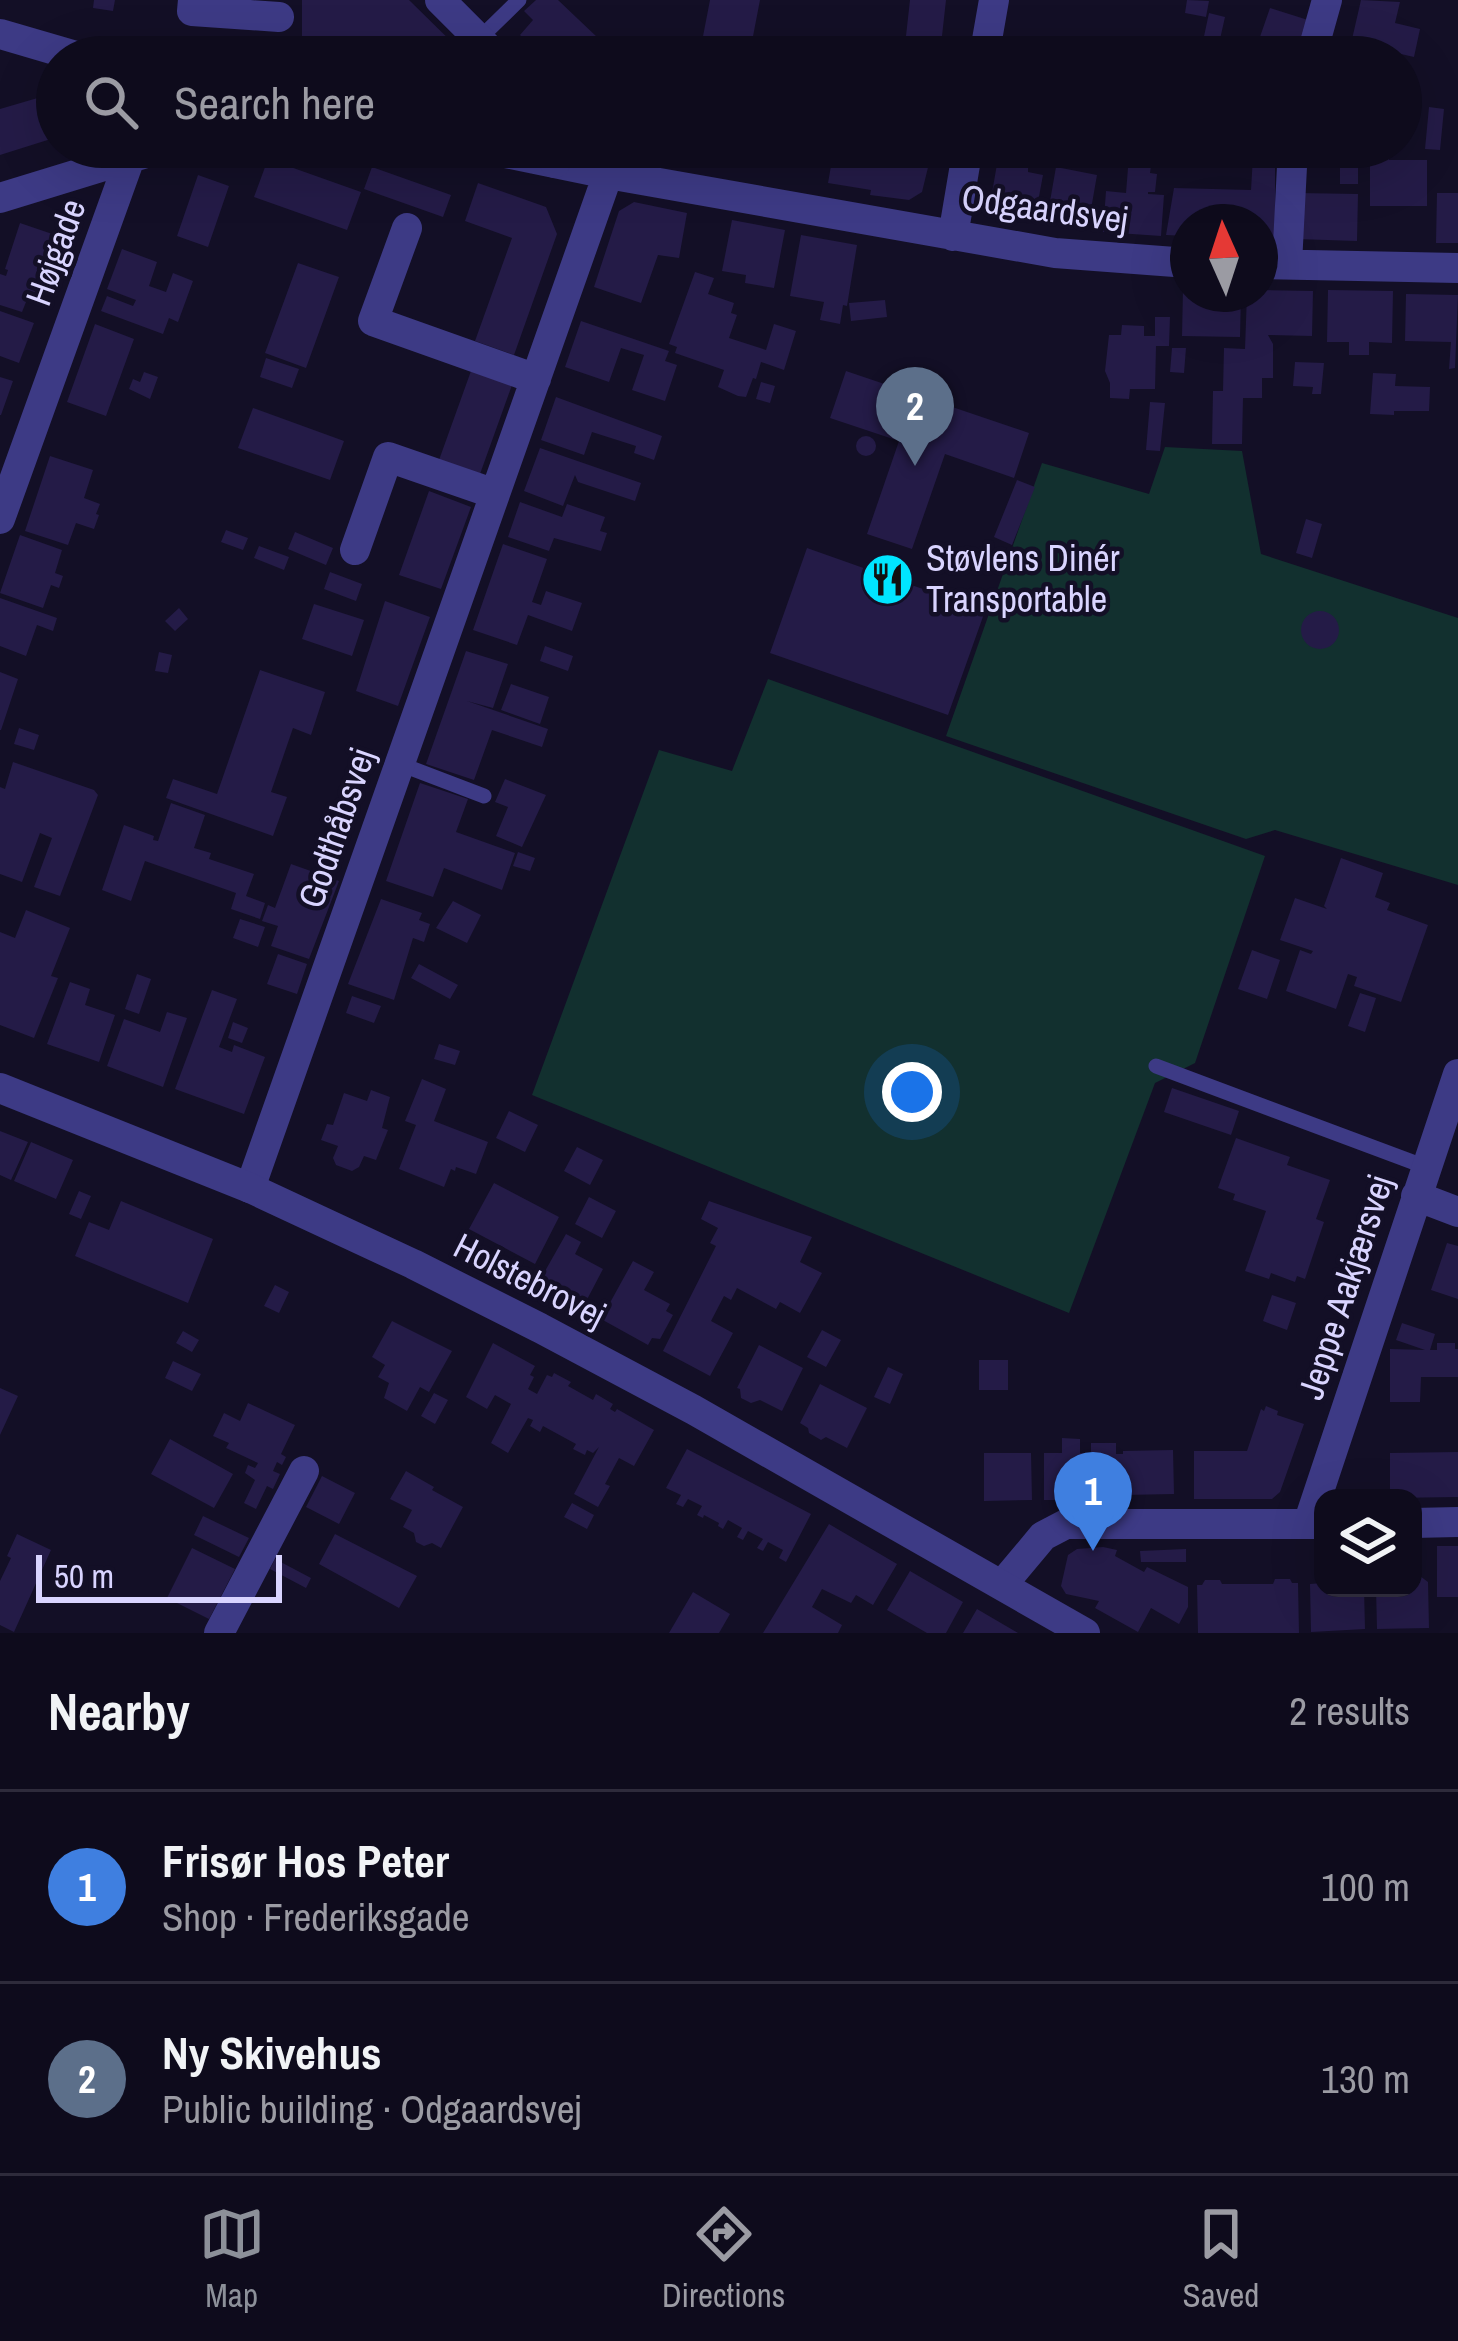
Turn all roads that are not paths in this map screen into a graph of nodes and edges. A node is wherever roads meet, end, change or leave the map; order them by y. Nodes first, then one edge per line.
1 (193, 0) edge
2 (440, 0) edge
3 (519, 0) edge
4 (994, 0) edge
5 (1327, 0) edge
6 (279, 16) dead end
7 (0, 34) edge
8 (476, 36) edge
9 (496, 36) edge
10 (988, 36) edge
11 (1317, 36) edge
12 (36, 44) edge
13 (88, 168) edge
14 (127, 168) edge
15 (591, 168) edge
16 (964, 168) edge
17 (1290, 168) edge
18 (608, 174) junction
19 (0, 198) edge
20 (407, 228) dead end
21 (953, 236) junction
22 (1278, 239) edge
23 (1170, 262) edge
24 (1278, 264) edge
25 (1458, 268) edge
26 (536, 379) junction
27 (495, 494) junction
28 (0, 519) edge
29 (355, 550) dead end
30 (400, 764) junction
31 (484, 796) dead end
32 (1156, 1066) dead end
33 (1458, 1074) edge
34 (0, 1088) edge
35 (1421, 1182) junction
36 (250, 1188) junction
37 (1458, 1212) edge
38 (304, 1471) dead end
39 (1327, 1489) edge
40 (1458, 1522) edge
41 (1422, 1523) edge
42 (1314, 1524) edge
43 (1002, 1586) junction
44 (219, 1633) edge
45 (1085, 1633) edge

1 - 6 street
2 - 8 street
3 - 9 lane
4 - 10 street
5 - 11 street
7 - 12 street
13 - 19 street
14 - 28 street, Højgade
15 - 18 street, Odgaardsvej
16 - 21 street
17 - 22 street
18 - 21 street, Odgaardsvej
18 - 26 street, Godthåbsvej
20 - 26 street
21 - 23 street, Odgaardsvej
24 - 25 street
26 - 27 street, Godthåbsvej
27 - 29 street
27 - 30 street, Godthåbsvej
30 - 31 lane
30 - 36 street, Godthåbsvej
32 - 35 lane
33 - 35 street, Jeppe Aakjærsvej
34 - 36 street, Holstebrovej
35 - 37 street
35 - 39 street, Jeppe Aakjærsvej
36 - 43 street, Holstebrovej
38 - 44 street
40 - 41 street
42 - 43 street
43 - 45 street, Holstebrovej

